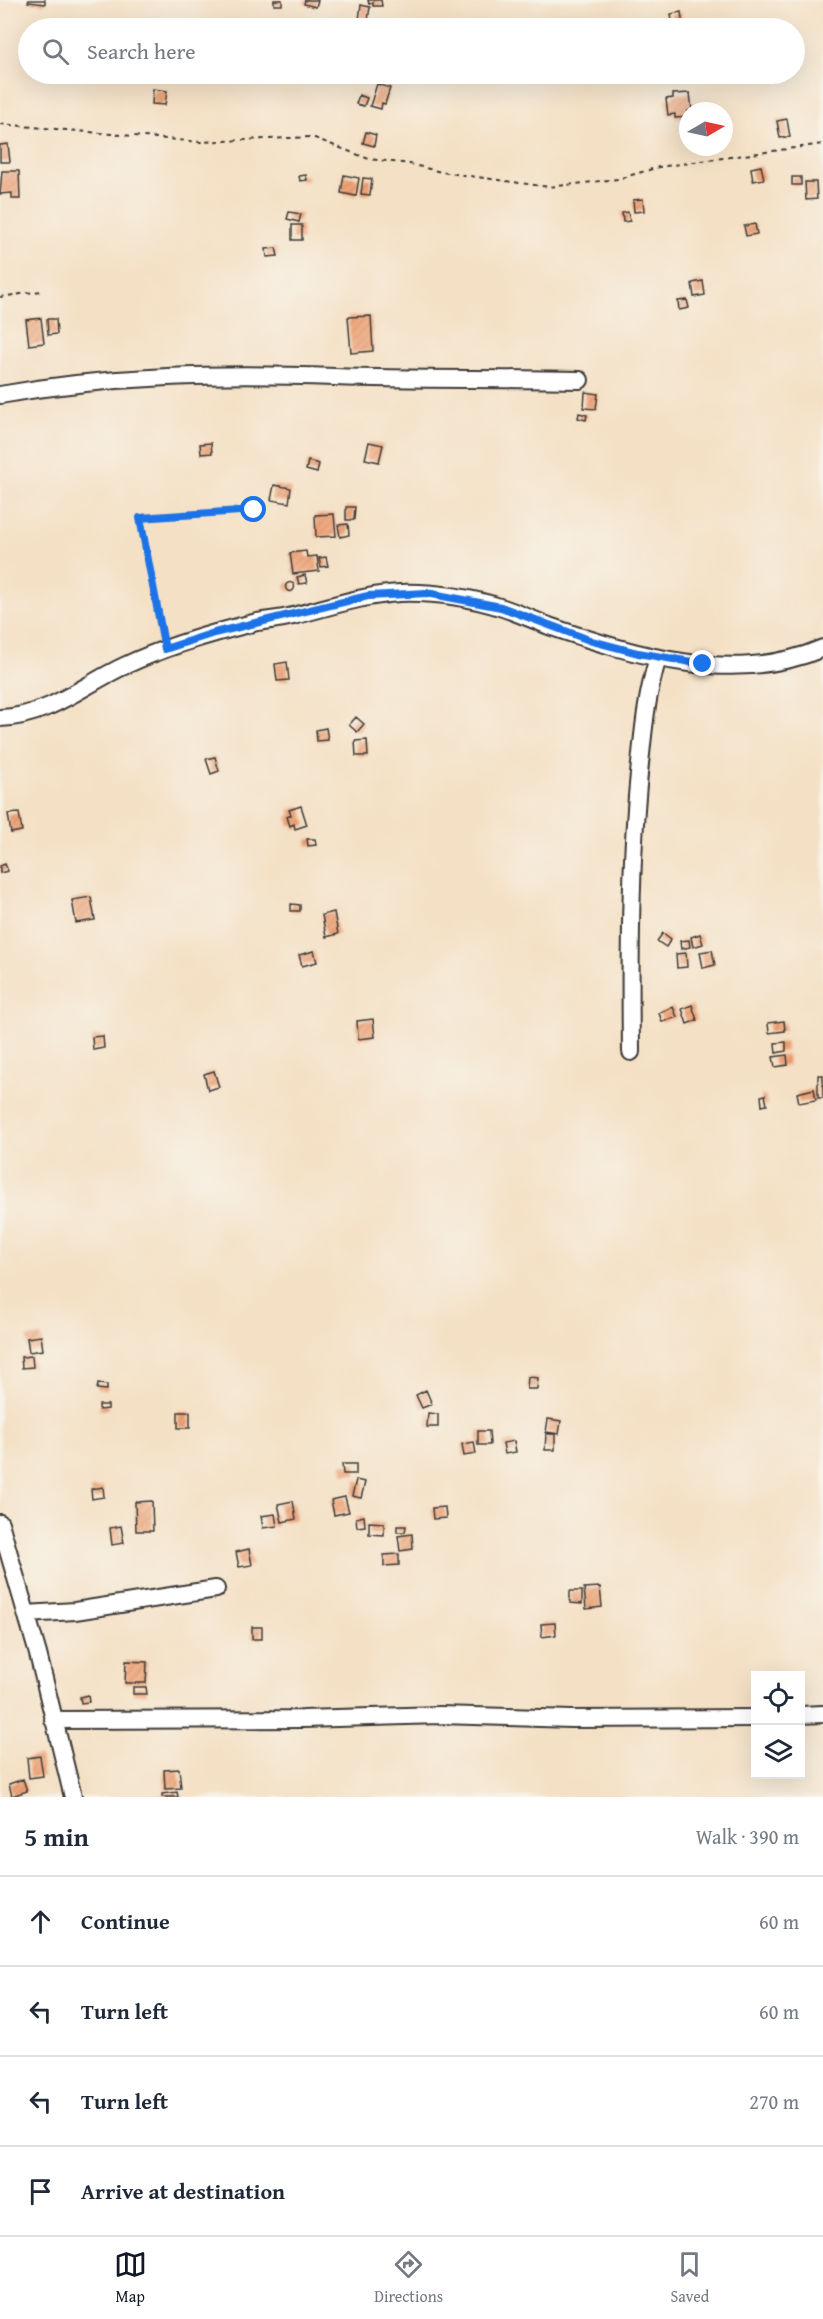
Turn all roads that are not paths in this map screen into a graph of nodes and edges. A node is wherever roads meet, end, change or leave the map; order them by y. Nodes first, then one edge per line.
1 (580, 380) dead end
2 (0, 395) edge
3 (823, 648) edge
4 (658, 658) junction
5 (0, 718) edge
6 (631, 1052) dead end
7 (0, 1523) edge
8 (216, 1589) dead end
9 (26, 1614) junction
10 (823, 1714) edge
11 (805, 1715) edge
12 (751, 1718) edge
13 (53, 1720) junction
14 (73, 1797) edge

1 - 2 street
3 - 4 street
4 - 5 street
4 - 6 street
7 - 9 street
8 - 9 street
9 - 13 street
10 - 11 street
12 - 13 street
13 - 14 street

